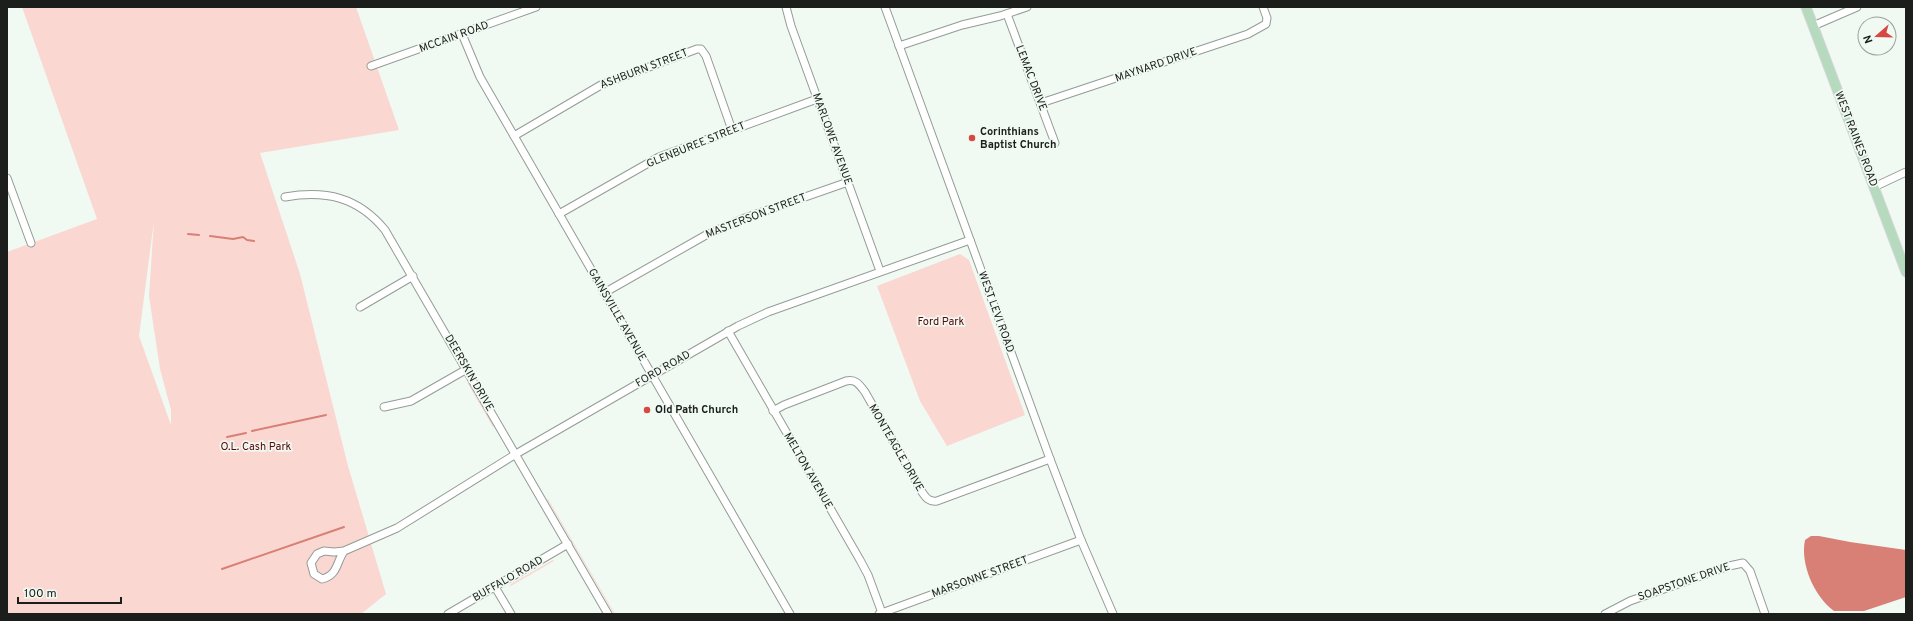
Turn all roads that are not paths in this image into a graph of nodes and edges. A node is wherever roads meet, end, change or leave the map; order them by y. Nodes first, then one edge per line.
1 (536, 7) edge
2 (786, 7) edge
3 (885, 7) edge
4 (1027, 7) edge
5 (1263, 7) edge
6 (1806, 7) edge
7 (1857, 7) edge
8 (1007, 14) junction
9 (1813, 26) junction
10 (462, 34) junction
11 (899, 46) junction
12 (371, 66) dead end
13 (817, 99) junction
14 (1041, 103) junction
15 (732, 130) junction
16 (514, 136) junction
17 (1055, 143) dead end
18 (1906, 172) edge
19 (7, 178) edge
20 (848, 182) junction
21 (1874, 187) junction
22 (285, 197) dead end
23 (559, 214) junction
24 (970, 240) junction
25 (31, 243) dead end
26 (880, 271) junction
27 (1906, 272) edge
28 (413, 276) junction
29 (604, 293) junction
30 (360, 307) dead end
31 (728, 331) junction
32 (467, 369) junction
33 (652, 375) junction
34 (384, 408) dead end
35 (773, 411) junction
36 (516, 454) junction
37 (1050, 459) junction
38 (1081, 540) junction
39 (568, 544) junction
40 (344, 551) junction
41 (495, 587) junction
42 (880, 613) edge
43 (448, 614) edge
44 (511, 614) edge
45 (608, 614) edge
46 (790, 614) edge
47 (1113, 614) edge
48 (1605, 614) edge
49 (1765, 614) edge

1 - 10 street, MCCAIN ROAD
2 - 13 street, MARLOWE AVENUE
3 - 11 street, WEST LEVI ROAD
4 - 8 street
5 - 14 street, MAYNARD DRIVE
6 - 9 main road, WEST RAINES ROAD
7 - 9 street
8 - 11 street
8 - 14 street, LEMAC DRIVE
9 - 21 main road, WEST RAINES ROAD
10 - 12 street, MCCAIN ROAD
10 - 16 street, GAINSVILLE AVENUE
11 - 24 street, WEST LEVI ROAD
13 - 15 street, GLENBUREE STREET
13 - 20 street, MARLOWE AVENUE
14 - 17 street, LEMAC DRIVE
15 - 16 street, ASHBURN STREET
15 - 23 street, GLENBUREE STREET
16 - 23 street, GAINSVILLE AVENUE
18 - 21 street
19 - 25 street
20 - 26 street, MARLOWE AVENUE
20 - 29 street, MASTERSON STREET
21 - 27 main road, WEST RAINES ROAD
22 - 28 street, DEERSKIN DRIVE
23 - 29 street, GAINSVILLE AVENUE
24 - 26 street, FORD ROAD
24 - 37 street, WEST LEVI ROAD
26 - 31 street, FORD ROAD
28 - 30 street
28 - 32 street, DEERSKIN DRIVE
29 - 33 street, GAINSVILLE AVENUE
31 - 33 street, FORD ROAD
31 - 35 street, MELTON AVENUE
32 - 34 street
32 - 36 street, DEERSKIN DRIVE
33 - 36 street, FORD ROAD
33 - 46 street, GAINSVILLE AVENUE
35 - 37 street, MONTEAGLE DRIVE
35 - 42 street, MELTON AVENUE
36 - 39 street, DEERSKIN DRIVE
36 - 40 street, FORD ROAD
37 - 38 street, WEST LEVI ROAD
38 - 42 street, MARSONNE STREET
38 - 47 street, WEST LEVI ROAD
39 - 41 street, BUFFALO ROAD
39 - 45 street, DEERSKIN DRIVE
40 - 40 street
41 - 43 street, BUFFALO ROAD
41 - 44 street
48 - 49 street, SOAPSTONE DRIVE

